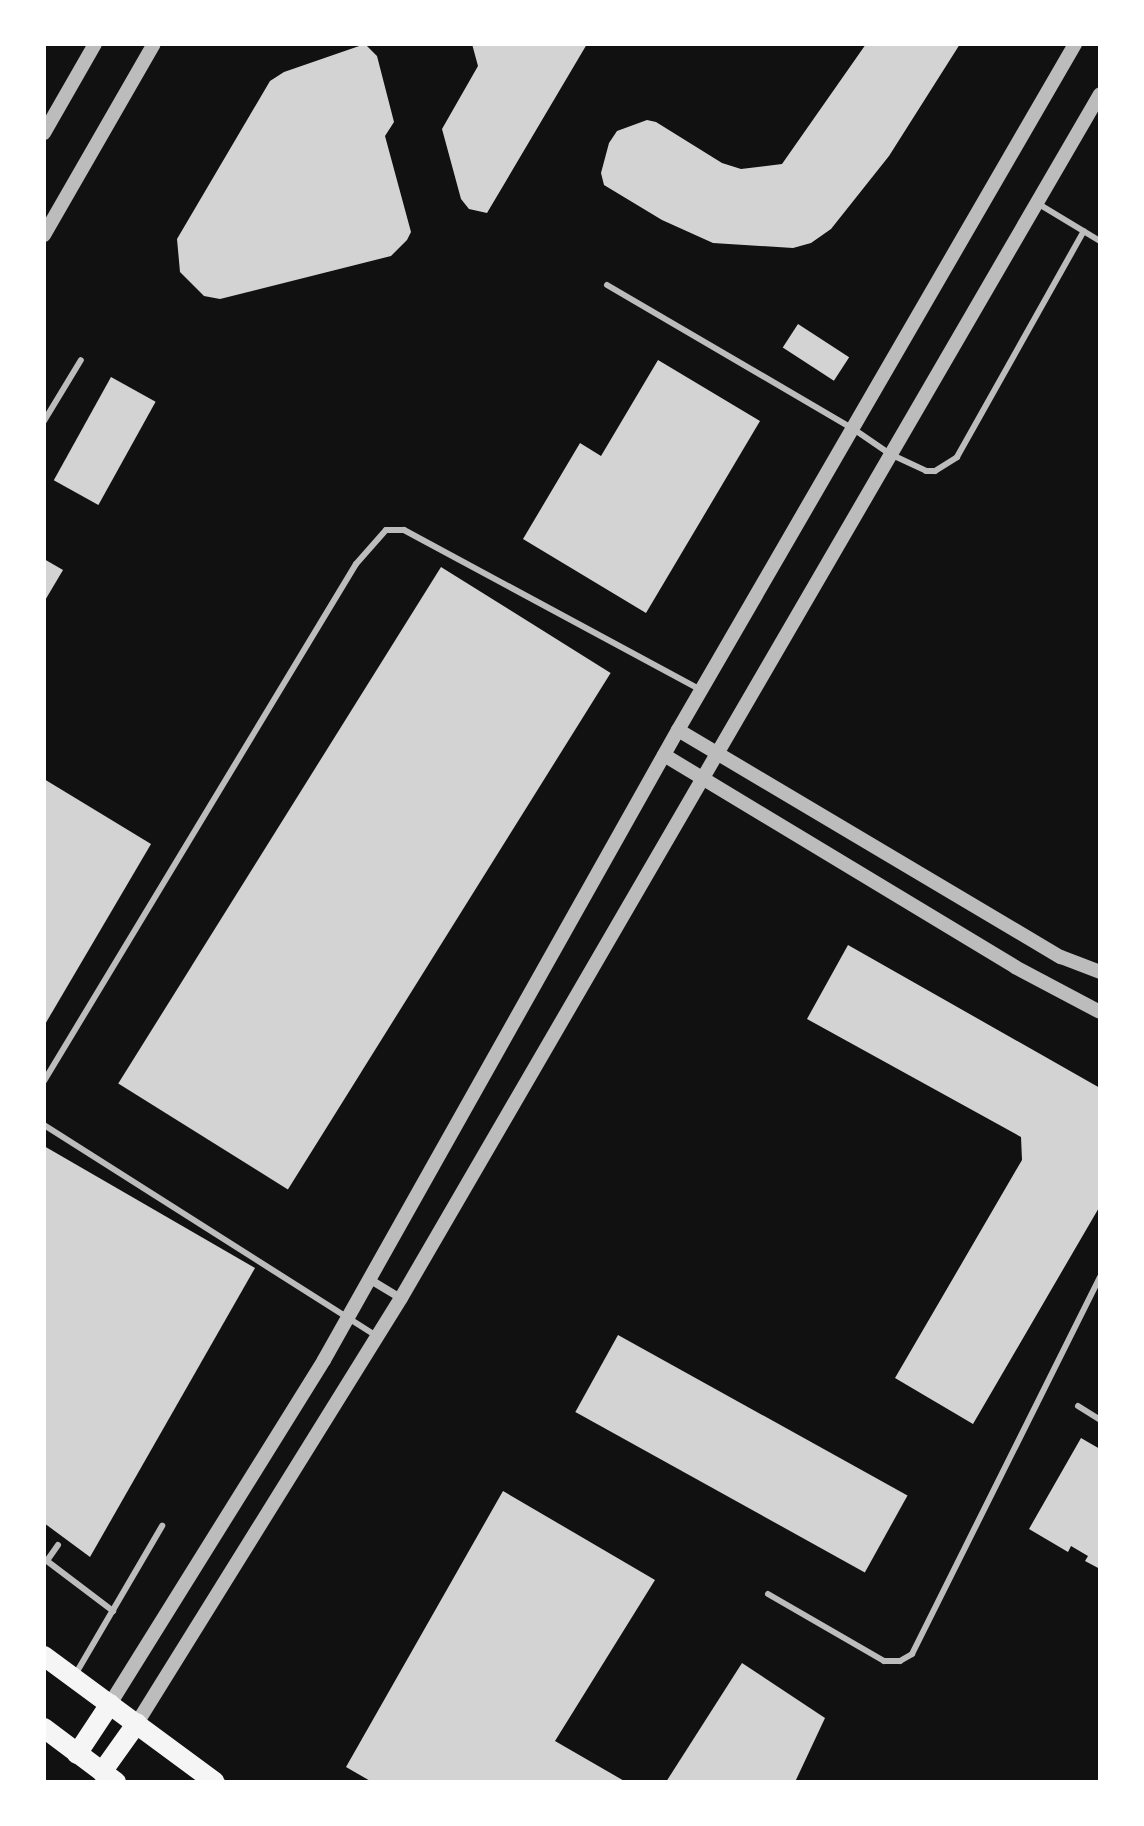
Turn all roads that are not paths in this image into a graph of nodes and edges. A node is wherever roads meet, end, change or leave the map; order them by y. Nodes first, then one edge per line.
1 (95, 44) edge
2 (154, 44) edge
3 (1075, 44) edge
4 (1100, 94) edge
5 (44, 133) edge
6 (1037, 203) junction
7 (1084, 231) junction
8 (44, 235) edge
9 (1100, 241) edge
10 (607, 285) dead end
11 (81, 360) dead end
12 (44, 421) edge
13 (852, 428) junction
14 (890, 454) junction
15 (701, 690) junction
16 (678, 730) junction
17 (717, 752) junction
18 (664, 755) junction
19 (701, 778) junction
20 (1100, 972) edge
21 (1100, 1012) edge
22 (44, 1081) edge
23 (44, 1125) edge
24 (1100, 1277) edge
25 (369, 1279) junction
26 (401, 1298) junction
27 (349, 1315) junction
28 (377, 1336) junction
29 (1078, 1406) dead end
30 (1100, 1420) edge
31 (162, 1526) dead end
32 (58, 1545) dead end
33 (768, 1594) dead end
34 (113, 1611) junction
35 (44, 1656) edge
36 (73, 1678) junction
37 (110, 1704) junction
38 (137, 1723) junction
39 (44, 1728) edge
40 (77, 1754) junction
41 (109, 1777) edge
42 (215, 1782) edge

1 - 5 street
2 - 8 street
3 - 13 street
4 - 6 street
6 - 7 lane
6 - 14 street
7 - 9 lane
7 - 14 lane
10 - 13 lane
11 - 12 lane
13 - 14 lane
13 - 15 street
14 - 17 street
15 - 16 street
15 - 22 lane
16 - 17 street
16 - 18 street
17 - 19 street
17 - 20 street
18 - 19 street
18 - 25 street
19 - 21 street
19 - 26 street
23 - 27 lane
24 - 33 lane
25 - 26 street
25 - 27 street
26 - 28 street
27 - 28 lane
27 - 37 street
28 - 38 street
29 - 30 lane
31 - 34 lane
32 - 34 lane
34 - 36 lane
35 - 36 main road
36 - 37 main road
37 - 38 main road
37 - 40 main road
38 - 41 main road
38 - 42 main road
39 - 40 main road
40 - 41 main road

